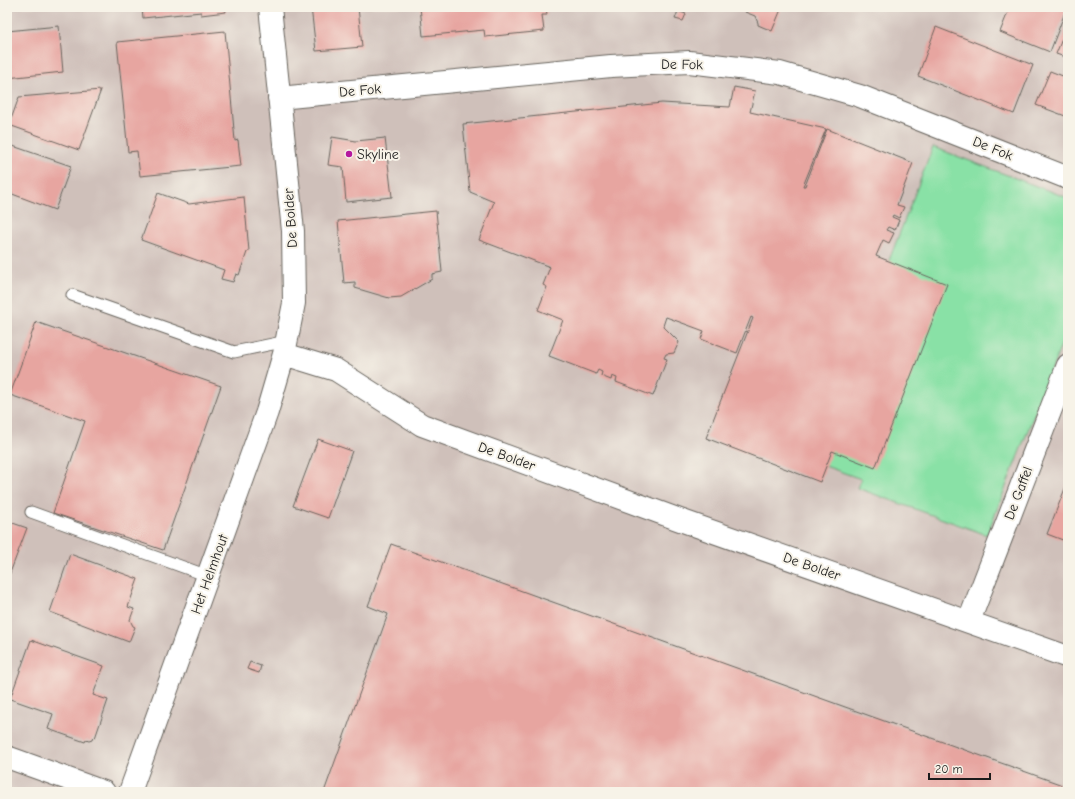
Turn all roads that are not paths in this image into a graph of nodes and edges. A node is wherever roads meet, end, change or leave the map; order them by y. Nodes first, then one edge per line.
1 (270, 7) edge
2 (279, 98) junction
3 (1068, 178) edge
4 (72, 295) dead end
5 (286, 347) junction
6 (1068, 365) edge
7 (31, 512) dead end
8 (208, 576) junction
9 (968, 621) junction
10 (1068, 657) edge
11 (7, 757) edge
12 (104, 792) edge
13 (130, 792) edge

1 - 2 street, De Bolder
2 - 3 street, De Fok
2 - 5 street, De Bolder
4 - 5 lane
5 - 8 street, Het Helmhout
5 - 9 street, De Bolder
6 - 9 street, De Gaffel
7 - 8 lane
8 - 13 street, Het Helmhout
9 - 10 street, De Bolder
11 - 12 street

